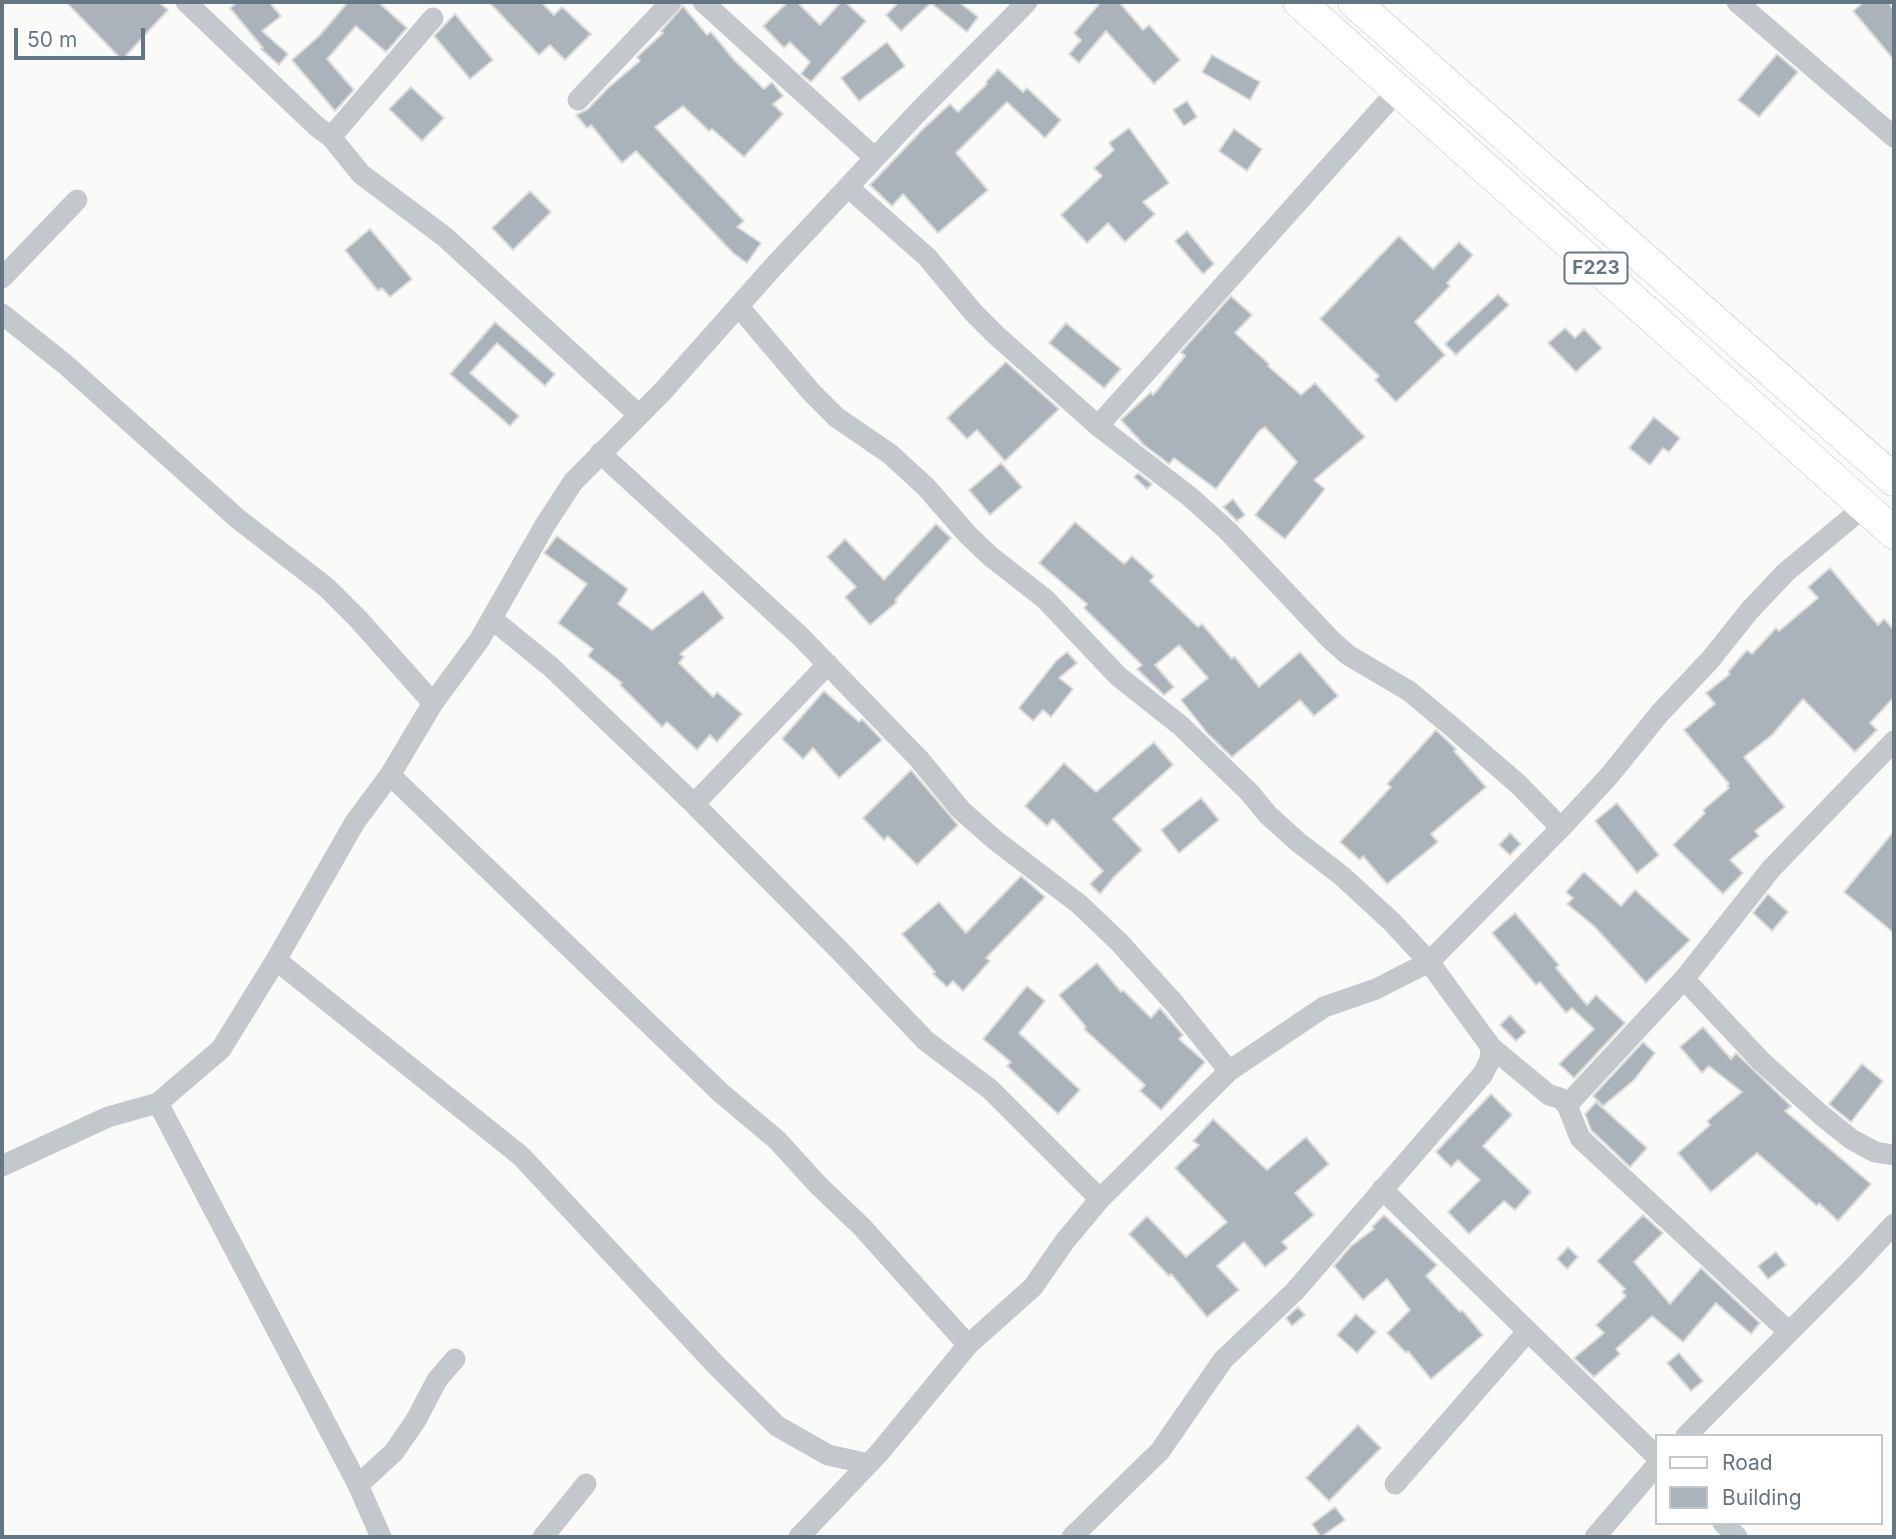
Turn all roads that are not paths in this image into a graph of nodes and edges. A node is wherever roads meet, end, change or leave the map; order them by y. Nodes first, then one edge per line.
1 (186, 2) edge
2 (671, 2) edge
3 (704, 2) edge
4 (1027, 2) edge
5 (1299, 2) edge
6 (1354, 2) edge
7 (1737, 2) edge
8 (433, 18) dead end
9 (1398, 90) junction
10 (578, 100) dead end
11 (331, 137) junction
12 (1894, 137) edge
13 (875, 159) junction
14 (849, 188) junction
15 (77, 200) dead end
16 (2, 278) edge
17 (739, 307) junction
18 (2, 314) edge
19 (639, 415) junction
20 (1098, 426) junction
21 (600, 453) junction
22 (1894, 480) edge
23 (1864, 507) junction
24 (1894, 533) edge
25 (492, 619) junction
26 (828, 664) junction
27 (433, 703) junction
28 (1894, 741) edge
29 (390, 775) junction
30 (694, 804) junction
31 (1561, 828) junction
32 (276, 960) junction
33 (1429, 962) junction
34 (1684, 979) junction
35 (1491, 1047) junction
36 (1229, 1071) junction
37 (159, 1103) junction
38 (1567, 1105) junction
39 (1885, 1154) edge
40 (2, 1166) edge
41 (1894, 1168) edge
42 (1382, 1189) junction
43 (1100, 1199) junction
44 (1894, 1224) edge
45 (1528, 1331) junction
46 (1789, 1332) junction
47 (968, 1345) junction
48 (455, 1359) dead end
49 (1688, 1434) edge
50 (1654, 1454) edge
51 (869, 1464) junction
52 (1654, 1468) edge
53 (586, 1484) dead end
54 (358, 1485) junction
55 (1395, 1485) dead end
56 (381, 1537) edge
57 (542, 1537) edge
58 (799, 1537) edge
59 (1072, 1537) edge
60 (1595, 1537) edge

1 - 11 street
2 - 10 street
3 - 13 street
4 - 13 street
5 - 9 main road, F223
6 - 22 main road, F223
7 - 12 street
8 - 11 street
9 - 20 street
9 - 23 main road, F223
11 - 19 street
13 - 14 street
14 - 17 street
14 - 20 street
15 - 16 street
17 - 19 street
17 - 33 street
18 - 27 street
19 - 21 street
20 - 31 street
21 - 25 street
21 - 26 street
23 - 24 main road, F223
23 - 31 street
25 - 27 street
25 - 30 street
26 - 30 street
26 - 36 street
27 - 29 street
28 - 34 street
29 - 32 street
29 - 47 street
30 - 43 street
31 - 33 street
32 - 37 street
32 - 51 street
33 - 35 street
33 - 36 street
34 - 38 street
34 - 39 street
35 - 38 street
35 - 42 street
36 - 43 street
37 - 40 street
37 - 54 street
38 - 46 street
39 - 41 street
42 - 45 street
42 - 59 street
43 - 47 street
44 - 46 street
45 - 50 street
45 - 55 street
46 - 49 street
47 - 51 street
48 - 54 street
51 - 58 street
52 - 60 street
53 - 57 street
54 - 56 street

